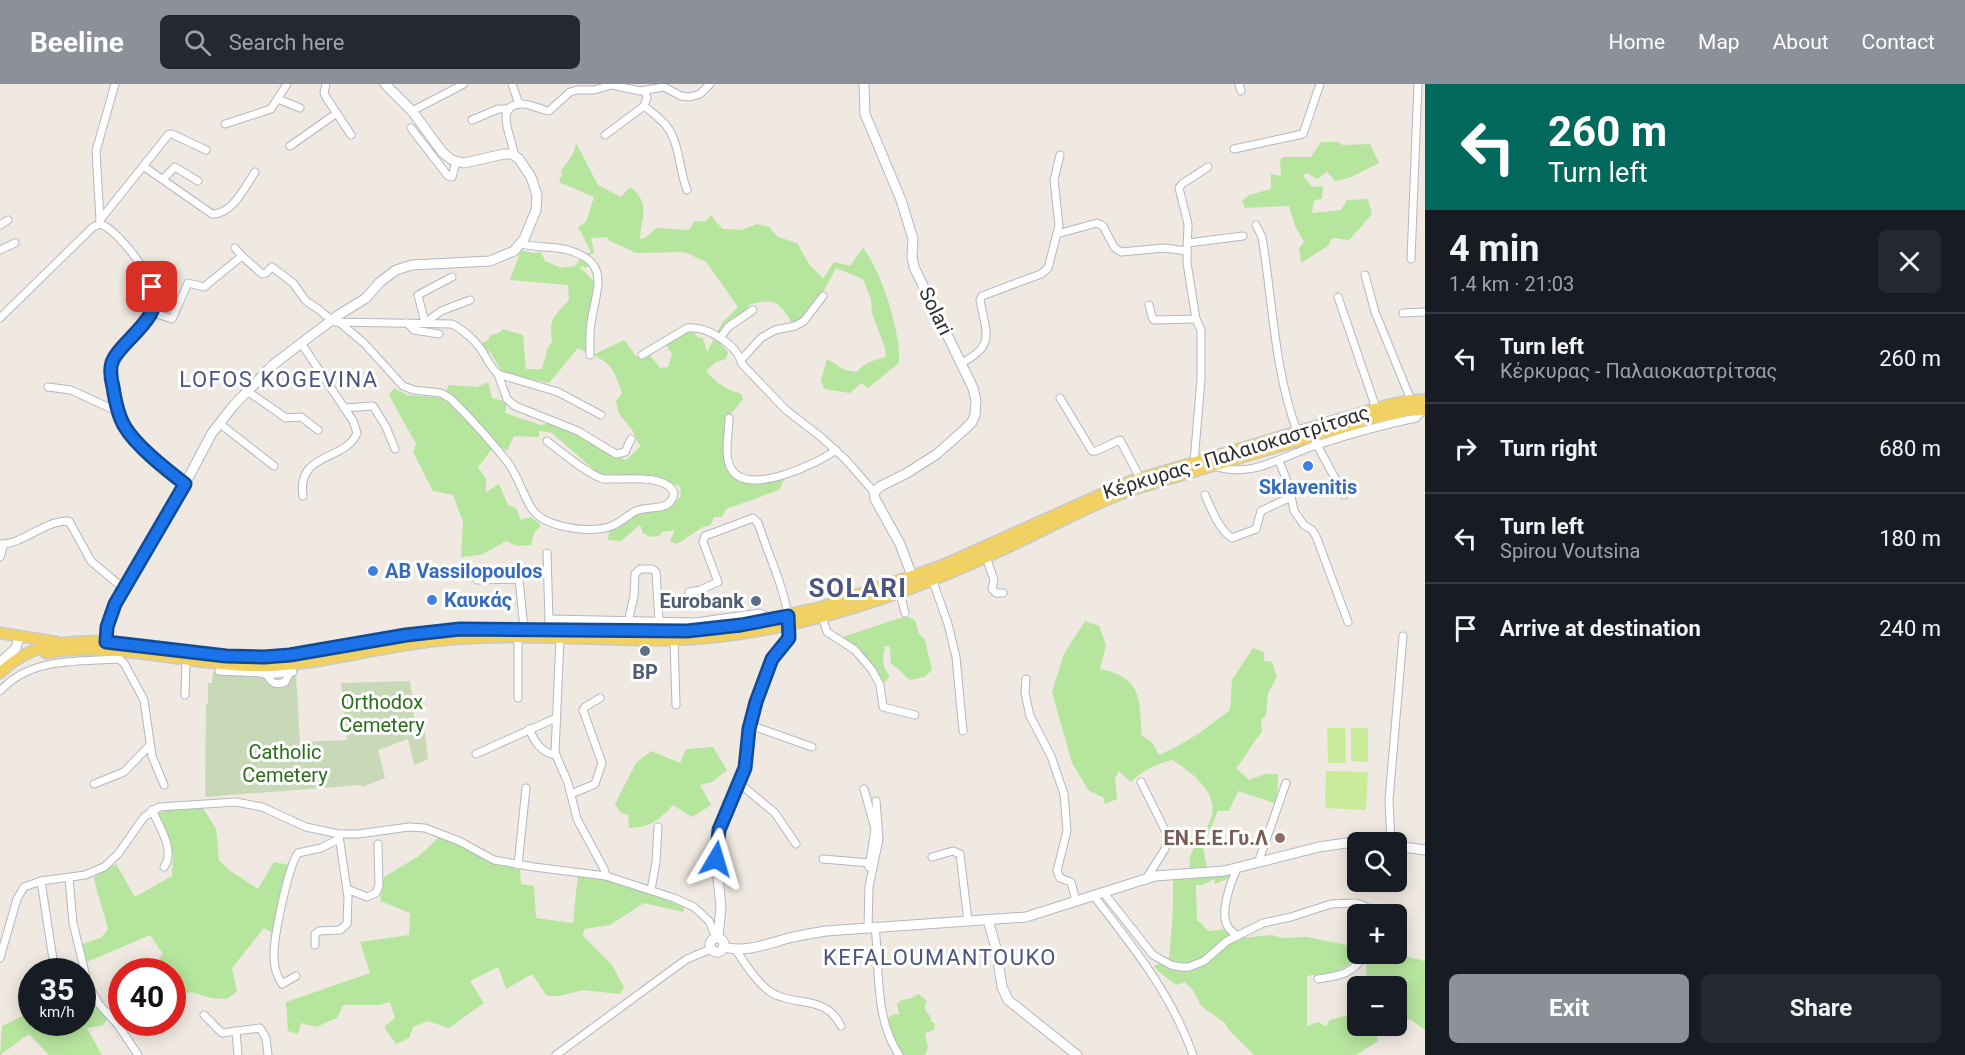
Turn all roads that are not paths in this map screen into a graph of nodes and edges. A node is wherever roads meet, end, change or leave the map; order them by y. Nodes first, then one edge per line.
1 (115, 84) edge
2 (287, 84) edge
3 (326, 84) edge
4 (385, 84) edge
5 (464, 84) edge
6 (512, 84) edge
7 (710, 84) edge
8 (864, 84) edge
9 (1320, 84) edge
10 (1418, 84) edge
11 (661, 85) edge
12 (572, 87) edge
13 (645, 91) junction
14 (278, 99) junction
15 (519, 104) junction
16 (644, 105) junction
17 (300, 108) dead end
18 (509, 110) junction
19 (412, 111) junction
20 (337, 113) junction
21 (472, 120) dead end
22 (225, 124) dead end
23 (411, 128) dead end
24 (351, 135) dead end
25 (605, 135) dead end
26 (290, 146) dead end
27 (1234, 149) dead end
28 (206, 150) dead end
29 (1060, 154) dead end
30 (514, 155) junction
31 (456, 162) junction
32 (143, 166) junction
33 (1208, 167) dead end
34 (255, 172) dead end
35 (163, 179) junction
36 (198, 181) dead end
37 (687, 190) dead end
38 (8, 220) dead end
39 (100, 222) junction
40 (0, 225) edge
41 (1256, 225) dead end
42 (1057, 234) junction
43 (1243, 236) dead end
44 (15, 243) dead end
45 (522, 243) junction
46 (1187, 247) junction
47 (235, 248) dead end
48 (0, 250) edge
49 (242, 256) junction
50 (1411, 259) dead end
51 (1365, 275) dead end
52 (452, 277) dead end
53 (824, 296) dead end
54 (1338, 297) dead end
55 (470, 300) dead end
56 (1149, 304) dead end
57 (753, 310) dead end
58 (151, 312) junction
59 (1425, 312) edge
60 (1403, 313) dead end
61 (0, 318) edge
62 (1196, 319) junction
63 (336, 322) junction
64 (407, 323) junction
65 (425, 323) junction
66 (439, 334) dead end
67 (720, 338) junction
68 (301, 343) junction
69 (590, 355) dead end
70 (642, 355) dead end
71 (741, 360) junction
72 (962, 363) junction
73 (498, 375) junction
74 (48, 387) dead end
75 (247, 392) junction
76 (1060, 398) dead end
77 (1422, 403) edge
78 (344, 408) junction
79 (119, 410) junction
80 (601, 415) dead end
81 (1378, 417) junction
82 (729, 418) dead end
83 (219, 423) junction
84 (318, 430) dead end
85 (1297, 431) junction
86 (631, 439) dead end
87 (1315, 440) junction
88 (547, 441) dead end
89 (395, 449) dead end
90 (836, 450) junction
91 (1279, 461) junction
92 (1194, 462) junction
93 (1211, 465) junction
94 (274, 466) dead end
95 (1140, 478) junction
96 (185, 484) junction
97 (874, 492) junction
98 (1205, 495) dead end
99 (1344, 495) dead end
100 (303, 496) dead end
101 (1291, 497) junction
102 (2, 544) edge
103 (547, 553) dead end
104 (986, 556) junction
105 (0, 557) edge
106 (912, 576) junction
107 (932, 579) junction
108 (477, 580) dead end
109 (907, 588) junction
110 (124, 590) junction
111 (689, 592) dead end
112 (1003, 593) dead end
113 (905, 613) dead end
114 (822, 617) junction
115 (659, 621) junction
116 (789, 621) junction
117 (775, 622) junction
118 (1348, 622) dead end
119 (549, 624) junction
120 (719, 624) junction
121 (628, 626) junction
122 (650, 631) junction
123 (0, 633) edge
124 (521, 634) junction
125 (672, 636) junction
126 (1403, 636) dead end
127 (19, 637) junction
128 (560, 639) junction
129 (62, 643) junction
130 (106, 647) junction
131 (779, 650) junction
132 (119, 656) junction
133 (186, 660) junction
134 (235, 668) junction
135 (1, 669) edge
136 (219, 671) dead end
137 (1026, 679) dead end
138 (0, 690) edge
139 (184, 695) dead end
140 (518, 698) dead end
141 (600, 698) dead end
142 (676, 705) dead end
143 (915, 715) dead end
144 (556, 718) junction
145 (750, 725) junction
146 (529, 729) junction
147 (963, 731) dead end
148 (150, 745) junction
149 (812, 747) dead end
150 (476, 754) dead end
151 (556, 755) junction
152 (1141, 782) dead end
153 (739, 783) junction
154 (1286, 783) dead end
155 (94, 784) dead end
156 (164, 785) dead end
157 (526, 788) dead end
158 (864, 789) dead end
159 (571, 794) junction
160 (876, 801) dead end
161 (152, 810) junction
162 (658, 827) dead end
163 (1390, 832) edge
164 (339, 836) junction
165 (796, 843) dead end
166 (1347, 843) edge
167 (378, 844) dead end
168 (1407, 848) edge
169 (1425, 850) edge
170 (932, 857) dead end
171 (823, 860) dead end
172 (870, 863) junction
173 (1258, 863) junction
174 (518, 865) junction
175 (164, 867) dead end
176 (1237, 868) junction
177 (606, 876) junction
178 (69, 878) junction
179 (1146, 879) junction
180 (41, 881) junction
181 (869, 887) junction
182 (347, 889) junction
183 (651, 890) junction
184 (1098, 893) junction
185 (1076, 901) junction
186 (1347, 904) edge
187 (988, 920) junction
188 (968, 921) junction
189 (871, 927) junction
190 (1237, 936) junction
191 (717, 937) junction
192 (315, 945) dead end
193 (723, 947) junction
194 (711, 949) junction
195 (736, 950) junction
196 (0, 958) edge
197 (53, 958) edge
198 (1358, 964) edge
199 (296, 976) dead end
200 (1318, 979) dead end
201 (204, 1015) dead end
202 (841, 1026) dead end
203 (236, 1031) junction
204 (138, 1055) edge
205 (238, 1055) edge
206 (268, 1055) edge
207 (556, 1055) edge
208 (899, 1055) edge
209 (1077, 1055) edge
210 (1192, 1055) edge

1 - 39 street
2 - 14 street
3 - 20 street
4 - 19 street
5 - 19 street
6 - 15 street
7 - 11 street
8 - 72 street, Solari
9 - 27 street
10 - 50 street
11 - 13 street
12 - 13 street
12 - 15 street
13 - 16 street
14 - 17 street
14 - 22 street
15 - 18 street
16 - 25 street
16 - 37 street
18 - 21 street
18 - 30 street
19 - 31 street
20 - 24 street
20 - 26 street
23 - 31 street
28 - 32 street
29 - 42 street
30 - 31 street
30 - 45 street
32 - 35 street
32 - 39 street
33 - 46 street
34 - 35 street
35 - 36 street
38 - 40 street
39 - 58 street
39 - 61 street
41 - 85 street
42 - 46 street
42 - 72 street
43 - 46 street
44 - 48 street
45 - 63 street
45 - 69 street
46 - 62 street
47 - 49 street
49 - 58 street
49 - 63 street
51 - 77 street
52 - 65 street
53 - 71 street
54 - 81 street
55 - 65 street
56 - 62 street
57 - 67 street
58 - 79 street
59 - 60 street
62 - 92 street
63 - 64 street
63 - 68 street
63 - 88 street
64 - 65 street
64 - 66 street
65 - 73 street
67 - 70 street
67 - 71 street
68 - 75 street
68 - 78 street
71 - 90 street
72 - 97 street, Solari
73 - 80 street
73 - 86 street
74 - 79 street
75 - 83 street
75 - 84 street
76 - 95 street
77 - 81 main road, Κέρκυρας - Παλαιοκαστρίτσας
78 - 89 street
78 - 100 street
79 - 96 street
81 - 85 main road, Κέρκυρας - Παλαιοκαστρίτσας
81 - 87 main road, Κέρκυρας - Παλαιοκαστρίτσας
82 - 90 street
83 - 94 street
83 - 96 street
85 - 92 main road, Κέρκυρας - Παλαιοκαστρίτσας
87 - 91 street
87 - 93 main road, Κέρκυρας - Παλαιοκαστρίτσας
87 - 99 street
90 - 97 street
91 - 93 street
91 - 101 street
92 - 95 main road, Κέρκυρας - Παλαιοκαστρίτσας
93 - 104 main road, Κέρκυρας - Παλαιοκαστρίτσας
95 - 106 main road, Κέρκυρας - Παλαιοκαστρίτσας
96 - 110 street
97 - 106 street
98 - 101 street
101 - 118 street
102 - 105 street
102 - 110 street
103 - 119 street
104 - 107 main road, Κέρκυρας - Παλαιοκαστρίτσας
104 - 112 street
106 - 109 main road
106 - 116 main road, Κέρκυρας - Παλαιοκαστρίτσας
107 - 109 main road, Κέρκυρας - Παλαιοκαστρίτσας
107 - 147 street
108 - 124 street
109 - 113 street
109 - 114 main road, Κέρκυρας - Παλαιοκαστρίτσας
110 - 130 street
111 - 116 street
114 - 116 main road, Κέρκυρας - Παλαιοκαστρίτσας
114 - 143 street
115 - 120 street
115 - 121 street
115 - 121 street
115 - 122 street
115 - 125 street
116 - 117 main road, Κέρκυρας - Παλαιοκαστρίτσας
116 - 131 street
117 - 120 main road, Κέρκυρας - Παλαιοκαστρίτσας
117 - 125 main road, Κέρκυρας - Παλαιοκαστρίτσας
117 - 131 street
119 - 121 main road, Κέρκυρας - Παλαιοκαστρίτσας
119 - 124 main road, Κέρκυρας - Παλαιοκαστρίτσας
120 - 125 main road, Κέρκυρας - Παλαιοκαστρίτσας
121 - 122 main road, Κέρκυρας - Παλαιοκαστρίτσας
122 - 125 main road, Κέρκυρας - Παλαιοκαστρίτσας
123 - 127 main road
124 - 128 main road, Κέρκυρας - Παλαιοκαστρίτσας
124 - 130 main road, Κέρκυρας - Παλαιοκαστρίτσας
124 - 134 main road, Κέρκυρας - Παλαιοκαστρίτσας
124 - 140 street
125 - 128 main road, Κέρκυρας - Παλαιοκαστρίτσας
125 - 142 street
126 - 163 street
127 - 129 main road
127 - 135 street
128 - 144 street
129 - 130 main road, Κέρκυρας - Παλαιοκαστρίτσας
129 - 135 main road, Κέρκυρας - Παλαιοκαστρίτσας
130 - 132 main road, Κέρκυρας - Παλαιοκαστρίτσας
130 - 135 main road, Κέρκυρας - Παλαιοκαστρίτσας
131 - 145 street
132 - 133 main road, Κέρκυρας - Παλαιοκαστρίτσας
132 - 138 street
132 - 148 street
133 - 134 main road, Κέρκυρας - Παλαιοκαστρίτσας
133 - 139 street
134 - 136 street
137 - 185 street
141 - 159 street
144 - 146 street
144 - 151 street
145 - 149 street
145 - 153 street
146 - 150 street
146 - 151 street
148 - 155 street
148 - 156 street
151 - 159 street
152 - 179 street
153 - 165 street
153 - 191 street
154 - 173 street
157 - 174 street
158 - 172 street
159 - 177 street
160 - 181 street
161 - 164 street
161 - 175 street
161 - 178 street
162 - 183 street
164 - 174 street
164 - 182 street
164 - 199 street
166 - 173 street
167 - 182 street
168 - 169 street
170 - 188 street
171 - 172 street
172 - 181 street
173 - 176 street
174 - 177 street
176 - 179 street
176 - 190 street
177 - 183 street
178 - 180 street
178 - 204 street
179 - 184 street
180 - 196 street
180 - 197 street
181 - 189 street
182 - 192 street
183 - 191 street
184 - 185 street
184 - 190 street
184 - 210 street
185 - 187 street
186 - 190 street
187 - 188 street
187 - 209 street
188 - 189 street
189 - 195 street
189 - 208 street
191 - 193 street
191 - 194 street
193 - 194 street
193 - 195 street
194 - 207 street
195 - 202 street
198 - 200 street
201 - 203 street
203 - 205 street
203 - 206 street

